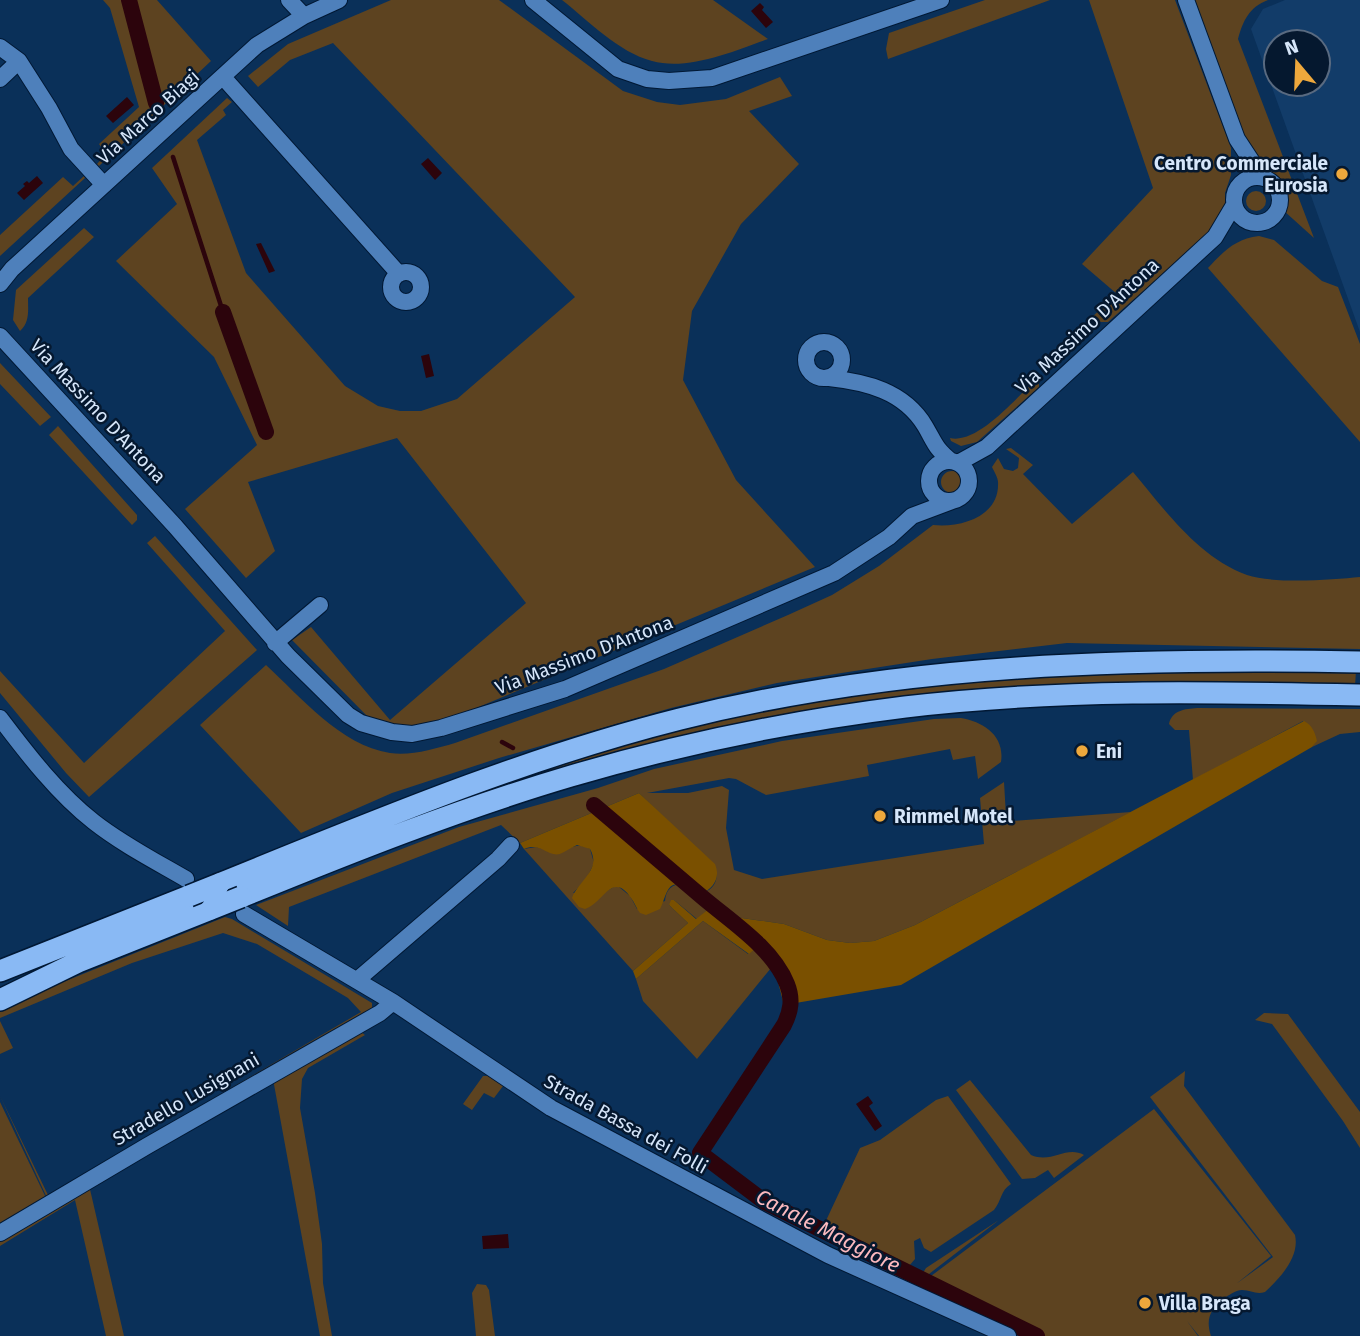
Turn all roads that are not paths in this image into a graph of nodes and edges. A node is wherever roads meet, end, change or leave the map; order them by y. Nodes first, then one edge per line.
1 (289, 0) edge
2 (339, 0) edge
3 (533, 0) edge
4 (941, 0) edge
5 (1186, 0) edge
6 (904, 5) edge
7 (304, 16) junction
8 (0, 47) edge
9 (19, 61) junction
10 (223, 77) junction
11 (0, 79) edge
12 (1237, 139) junction
13 (1262, 177) junction
14 (104, 186) junction
15 (1238, 186) junction
16 (1234, 205) junction
17 (1252, 222) junction
18 (1215, 237) junction
19 (399, 274) dead end
20 (0, 284) edge
21 (0, 336) edge
22 (842, 361) junction
23 (829, 378) junction
24 (861, 382) junction
25 (931, 441) junction
26 (987, 447) junction
27 (955, 462) junction
28 (930, 477) junction
29 (969, 484) junction
30 (952, 501) junction
31 (912, 516) junction
32 (320, 605) dead end
33 (275, 642) junction
34 (1360, 662) edge
35 (1360, 695) edge
36 (0, 718) edge
37 (511, 845) dead end
38 (188, 888) junction
39 (242, 905) junction
40 (78, 962) junction
41 (0, 970) edge
42 (357, 981) junction
43 (0, 993) edge
44 (0, 1000) edge
45 (393, 1002) junction
46 (0, 1233) edge
47 (1008, 1336) edge

1 - 7 street
2 - 7 street, Via Marco Biagi
3 - 6 street
4 - 6 street
5 - 12 street
7 - 10 street, Via Marco Biagi
8 - 9 street
9 - 11 street
9 - 14 street
10 - 14 street, Via Marco Biagi
10 - 19 street
12 - 13 street
12 - 15 street
13 - 15 street
13 - 17 street
14 - 20 street, Via Marco Biagi
15 - 16 street
16 - 17 street
16 - 18 street, Via Massimo D'Antona
17 - 18 street, Via Massimo D'Antona
18 - 26 street, Via Massimo D'Antona
21 - 33 street, Via Massimo D'Antona
22 - 23 street
22 - 23 street
22 - 24 street
23 - 24 street
24 - 25 street
25 - 27 street
25 - 28 street
26 - 27 street, Via Massimo D'Antona
26 - 29 street, Via Massimo D'Antona
27 - 28 street, Via Massimo D'Antona
27 - 29 street
28 - 30 street
28 - 31 street, Via Massimo D'Antona
29 - 30 street, Via Massimo D'Antona
30 - 31 street, Via Massimo D'Antona
31 - 33 street, Via Massimo D'Antona
32 - 33 street
34 - 38 highway, bridge
35 - 39 highway
36 - 38 street
37 - 42 street
38 - 41 highway
39 - 40 highway, bridge
39 - 42 street, Strada Bassa dei Folli
40 - 43 highway
40 - 44 highway
42 - 45 street, Strada Bassa dei Folli
45 - 46 street, Stradello Lusignani
45 - 47 street, Strada Bassa dei Folli

